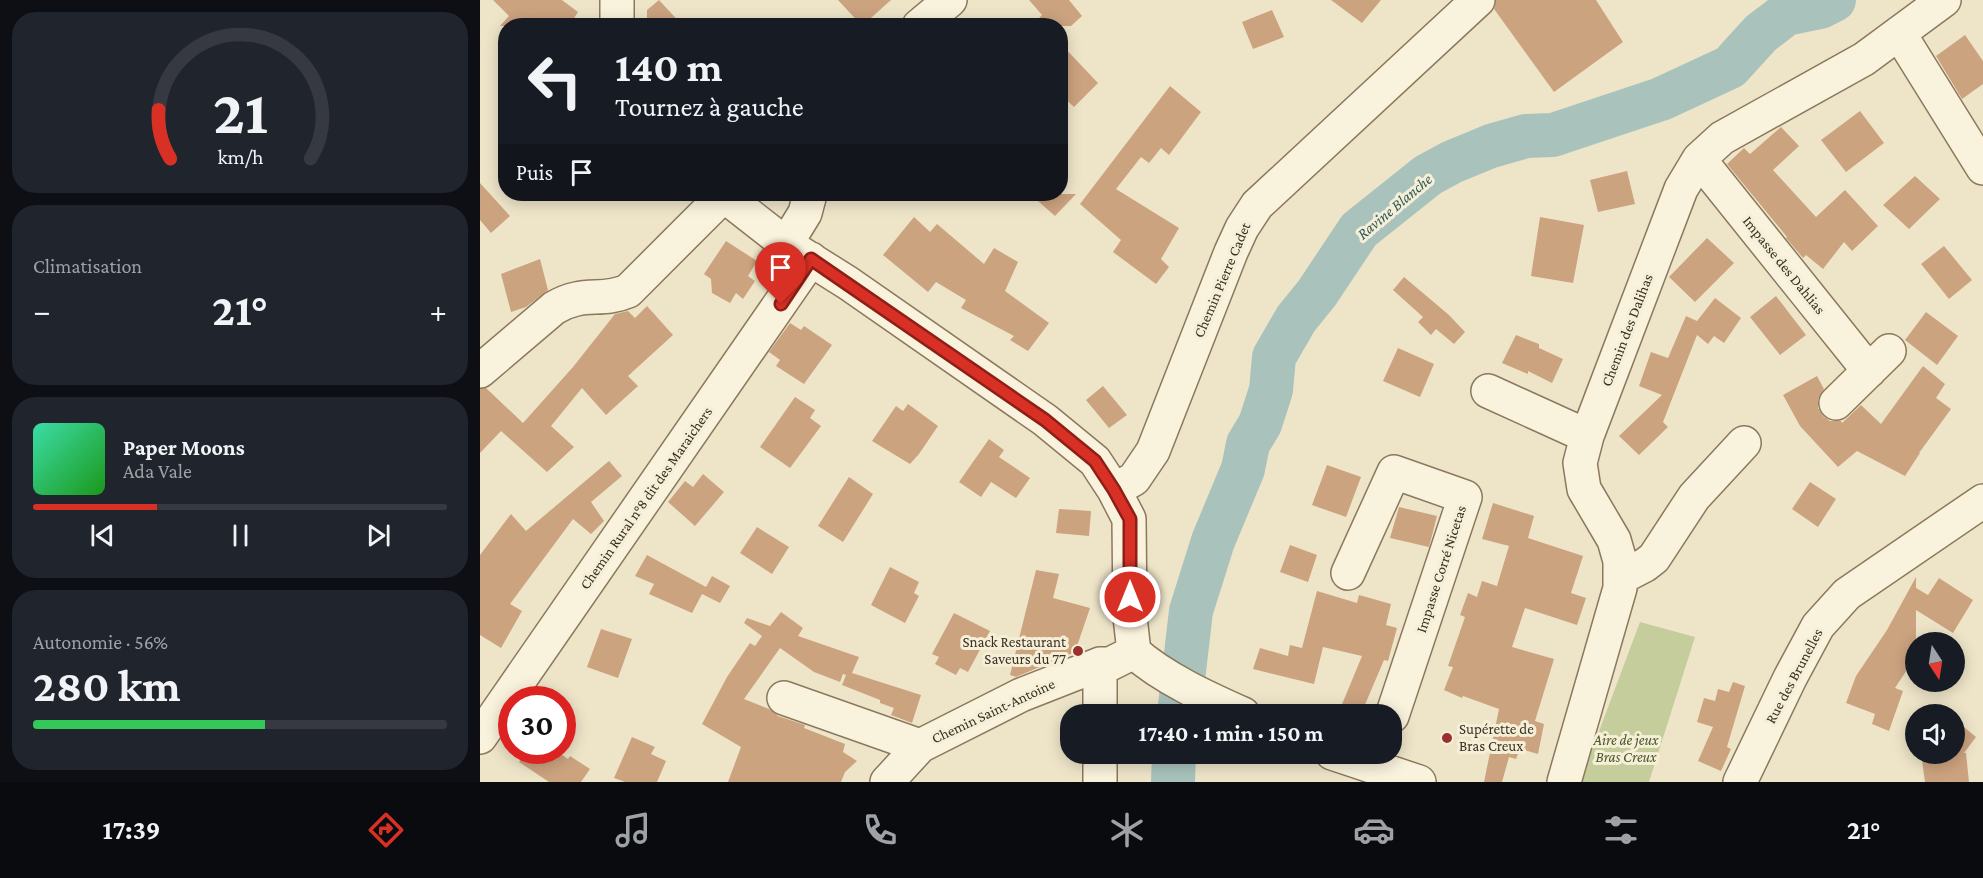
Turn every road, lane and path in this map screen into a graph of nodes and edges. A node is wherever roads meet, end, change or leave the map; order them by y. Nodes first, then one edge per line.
1 (617, 0) edge
2 (950, 0) edge
3 (1478, 0) edge
4 (1944, 0) edge
5 (617, 18) edge
6 (929, 18) edge
7 (1899, 33) junction
8 (1699, 159) junction
9 (1983, 168) edge
10 (716, 201) edge
11 (732, 201) edge
12 (808, 201) edge
13 (798, 252) junction
14 (480, 371) edge
15 (1488, 391) dead end
16 (1836, 403) dead end
17 (1587, 436) junction
18 (1744, 442) dead end
19 (1114, 490) junction
20 (1983, 501) edge
21 (1348, 573) dead end
22 (1620, 578) junction
23 (1140, 658) junction
24 (1100, 664) junction
25 (784, 698) dead end
26 (1100, 704) edge
27 (1223, 704) edge
28 (1396, 704) edge
29 (480, 737) edge
30 (920, 746) junction
31 (1100, 764) edge
32 (1365, 764) edge
33 (887, 782) edge
34 (1100, 782) edge
35 (1419, 782) edge
36 (1564, 782) edge
37 (1740, 782) edge

1 - 5 street
2 - 6 street
3 - 19 street, Chemin Pierre Cadet
4 - 7 street, Chemin des Dalihas
7 - 8 street, Chemin des Dalihas
7 - 9 street
8 - 16 street, Impasse des Dahlias
8 - 17 street, Chemin des Dalihas
10 - 14 street
11 - 13 street
12 - 13 street, Chemin Rural n°8 dit des Maraichers
13 - 19 street
13 - 29 street, Chemin Rural n°8 dit des Maraichers
15 - 17 street
17 - 22 street, Chemin des Dalihas
18 - 22 street
19 - 23 street
20 - 37 street, Rue des Brunelles
21 - 28 street, Impasse Corré Nicetas
22 - 36 street, Chemin des Dalihas
23 - 24 street, Chemin Saint-Antoine
23 - 27 street
24 - 26 street
24 - 30 street, Chemin Saint-Antoine
25 - 30 street, Chemin Saint-Antoine
30 - 33 street, Chemin Saint-Antoine
31 - 34 street
32 - 35 street

